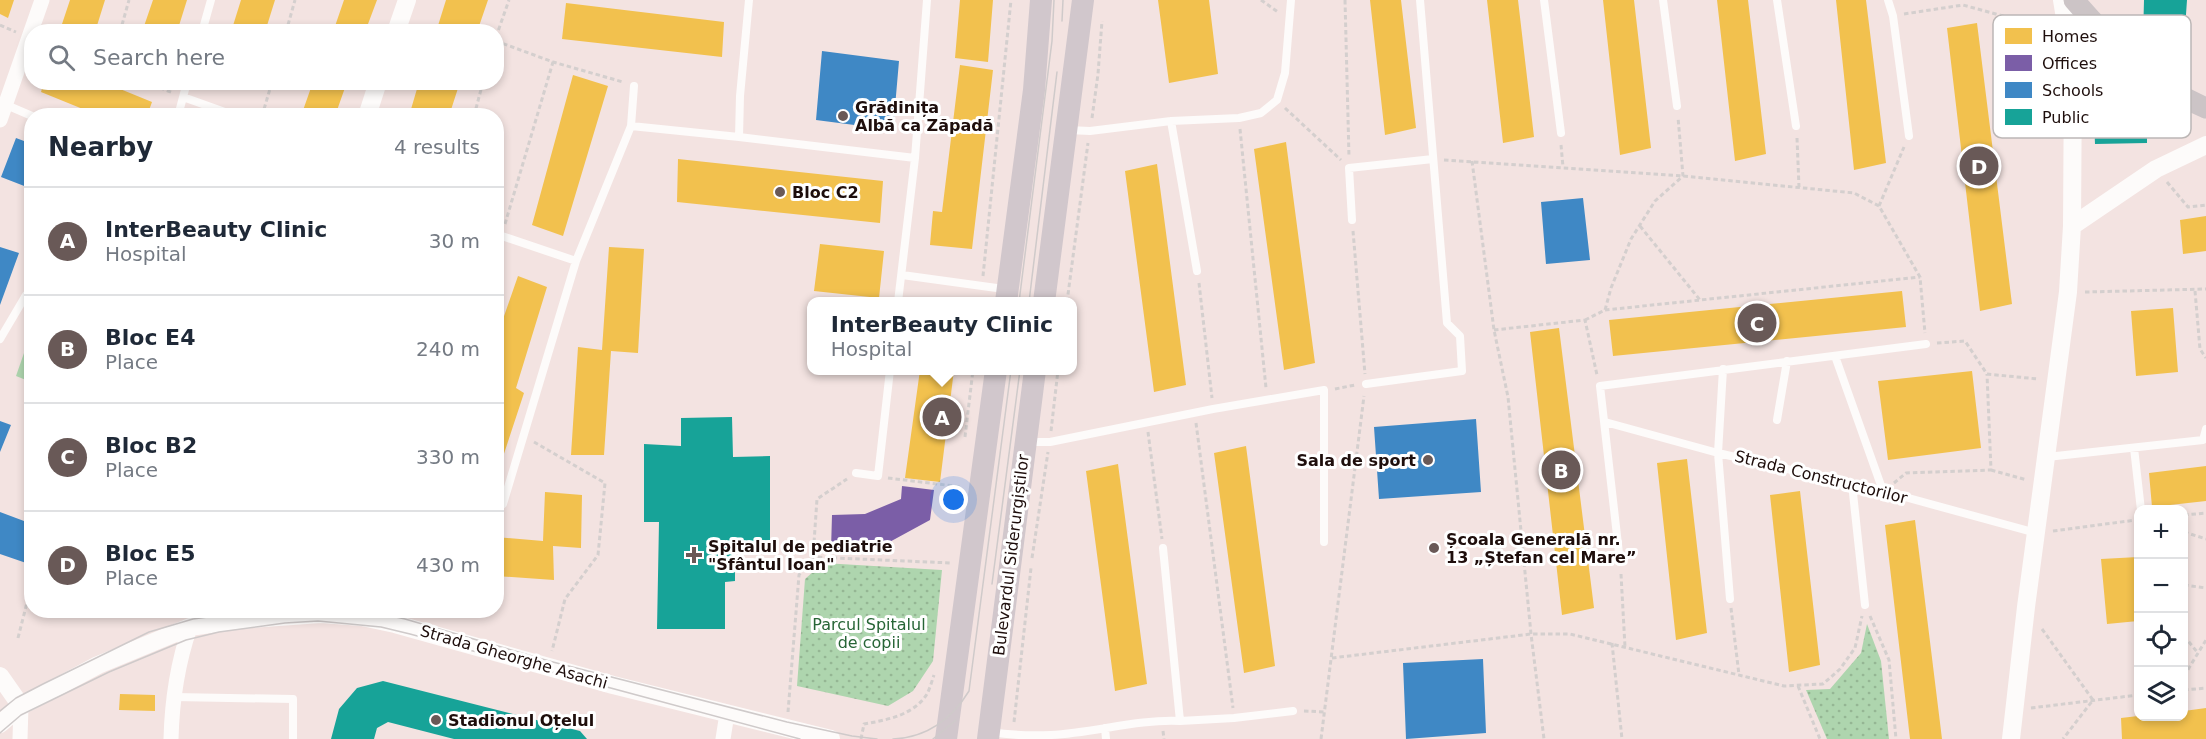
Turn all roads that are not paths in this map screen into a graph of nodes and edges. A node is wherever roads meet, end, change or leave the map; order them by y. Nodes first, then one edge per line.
1 (42, 0) edge
2 (211, 0) edge
3 (407, 0) edge
4 (749, 0) edge
5 (927, 0) edge
6 (1041, 0) edge
7 (1083, 0) edge
8 (1291, 0) edge
9 (1420, 0) edge
10 (1544, 0) edge
11 (1664, 0) edge
12 (1777, 0) edge
13 (1888, 0) edge
14 (2062, 0) edge
15 (2074, 0) edge
16 (2064, 15) edge
17 (2088, 15) edge
18 (33, 24) edge
19 (204, 24) edge
20 (399, 24) edge
21 (24, 48) edge
22 (634, 86) road end
23 (185, 90) edge
24 (375, 90) edge
25 (183, 97) junction
26 (2191, 100) edge
27 (3, 104) edge
28 (1677, 106) road end
29 (180, 108) edge
30 (214, 108) edge
31 (370, 108) edge
32 (2206, 108) edge
33 (24, 113) edge
34 (0, 120) edge
35 (1172, 122) junction
36 (631, 126) junction
37 (1796, 126) road end
38 (1066, 130) junction
39 (1561, 133) road end
40 (1909, 136) road end
41 (739, 137) junction
42 (2074, 138) edge
43 (2206, 145) edge
44 (915, 158) junction
45 (1433, 159) junction
46 (1352, 220) road end
47 (2072, 226) junction
48 (504, 236) edge
49 (576, 261) junction
50 (1197, 271) road end
51 (902, 275) junction
52 (1007, 296) edge
53 (899, 297) edge
54 (1045, 297) edge
55 (24, 298) edge
56 (0, 339) edge
57 (1926, 344) road end
58 (1835, 356) junction
59 (1787, 361) junction
60 (1723, 369) junction
61 (889, 375) edge
62 (995, 375) edge
63 (1034, 375) edge
64 (1366, 384) road end
65 (1777, 420) dead end
66 (1605, 422) junction
67 (2206, 429) edge
68 (2205, 440) edge
69 (1025, 442) junction
70 (2134, 448) junction
71 (1719, 453) junction
72 (2047, 457) junction
73 (856, 472) road end
74 (1852, 484) junction
75 (1883, 491) junction
76 (504, 501) edge
77 (2140, 505) edge
78 (2037, 533) junction
79 (1324, 542) dead end
80 (1163, 548) road end
81 (1620, 562) road end
82 (1730, 599) road end
83 (1865, 604) road end
84 (367, 618) edge
85 (193, 619) edge
86 (0, 676) edge
87 (172, 697) junction
88 (21, 706) junction
89 (1293, 711) road end
90 (729, 715) junction
91 (1180, 721) junction
92 (0, 724) edge
93 (1105, 728) junction
94 (989, 736) edge
95 (20, 739) edge
96 (171, 739) edge
97 (293, 739) edge
98 (723, 739) edge
99 (831, 739) edge
100 (946, 739) edge
101 (1106, 739) edge
102 (2011, 739) edge

1 - 18 street
2 - 19 lane
3 - 20 street
4 - 41 lane
5 - 44 lane
6 - 52 main road
7 - 38 main road
8 - 35 lane
9 - 45 lane
10 - 39 lane
11 - 28 lane
12 - 37 lane
13 - 40 lane
14 - 16 street
15 - 17 main road
21 - 27 street
22 - 36 lane
23 - 25 lane
24 - 31 street
25 - 29 lane
25 - 30 lane
26 - 32 main road
27 - 33 lane
27 - 34 street
35 - 38 lane
35 - 50 lane
36 - 41 lane
36 - 49 lane
38 - 54 main road
41 - 44 lane
42 - 47 street
43 - 47 street
44 - 51 lane
45 - 46 lane
45 - 64 lane
47 - 72 street
48 - 49 lane
49 - 76 lane
51 - 52 lane
51 - 53 lane
55 - 56 lane
57 - 58 lane
58 - 59 lane
58 - 75 lane
59 - 60 lane
59 - 65 lane
60 - 66 lane
60 - 71 lane
61 - 73 lane
62 - 100 main road
63 - 69 main road, Bulevardul Siderurgiștilor
66 - 71 lane, Strada Constructorilor
66 - 81 lane
67 - 68 lane
68 - 70 lane
69 - 79 lane
69 - 94 main road, Bulevardul Siderurgiștilor
70 - 72 lane
70 - 77 lane
71 - 74 lane, Strada Constructorilor
71 - 82 lane
72 - 78 street
74 - 75 lane, Strada Constructorilor
74 - 83 lane
75 - 78 lane, Strada Constructorilor
78 - 102 street
80 - 91 lane
84 - 90 street, Strada Gheorghe Asachi
85 - 87 street
85 - 88 street, Strada Gheorghe Asachi
86 - 88 street
87 - 96 street
87 - 97 lane
88 - 92 street, Strada Gheorghe Asachi
88 - 95 street
89 - 91 lane
90 - 98 street
90 - 99 street, Strada Gheorghe Asachi
91 - 93 lane
93 - 94 lane
93 - 101 lane

